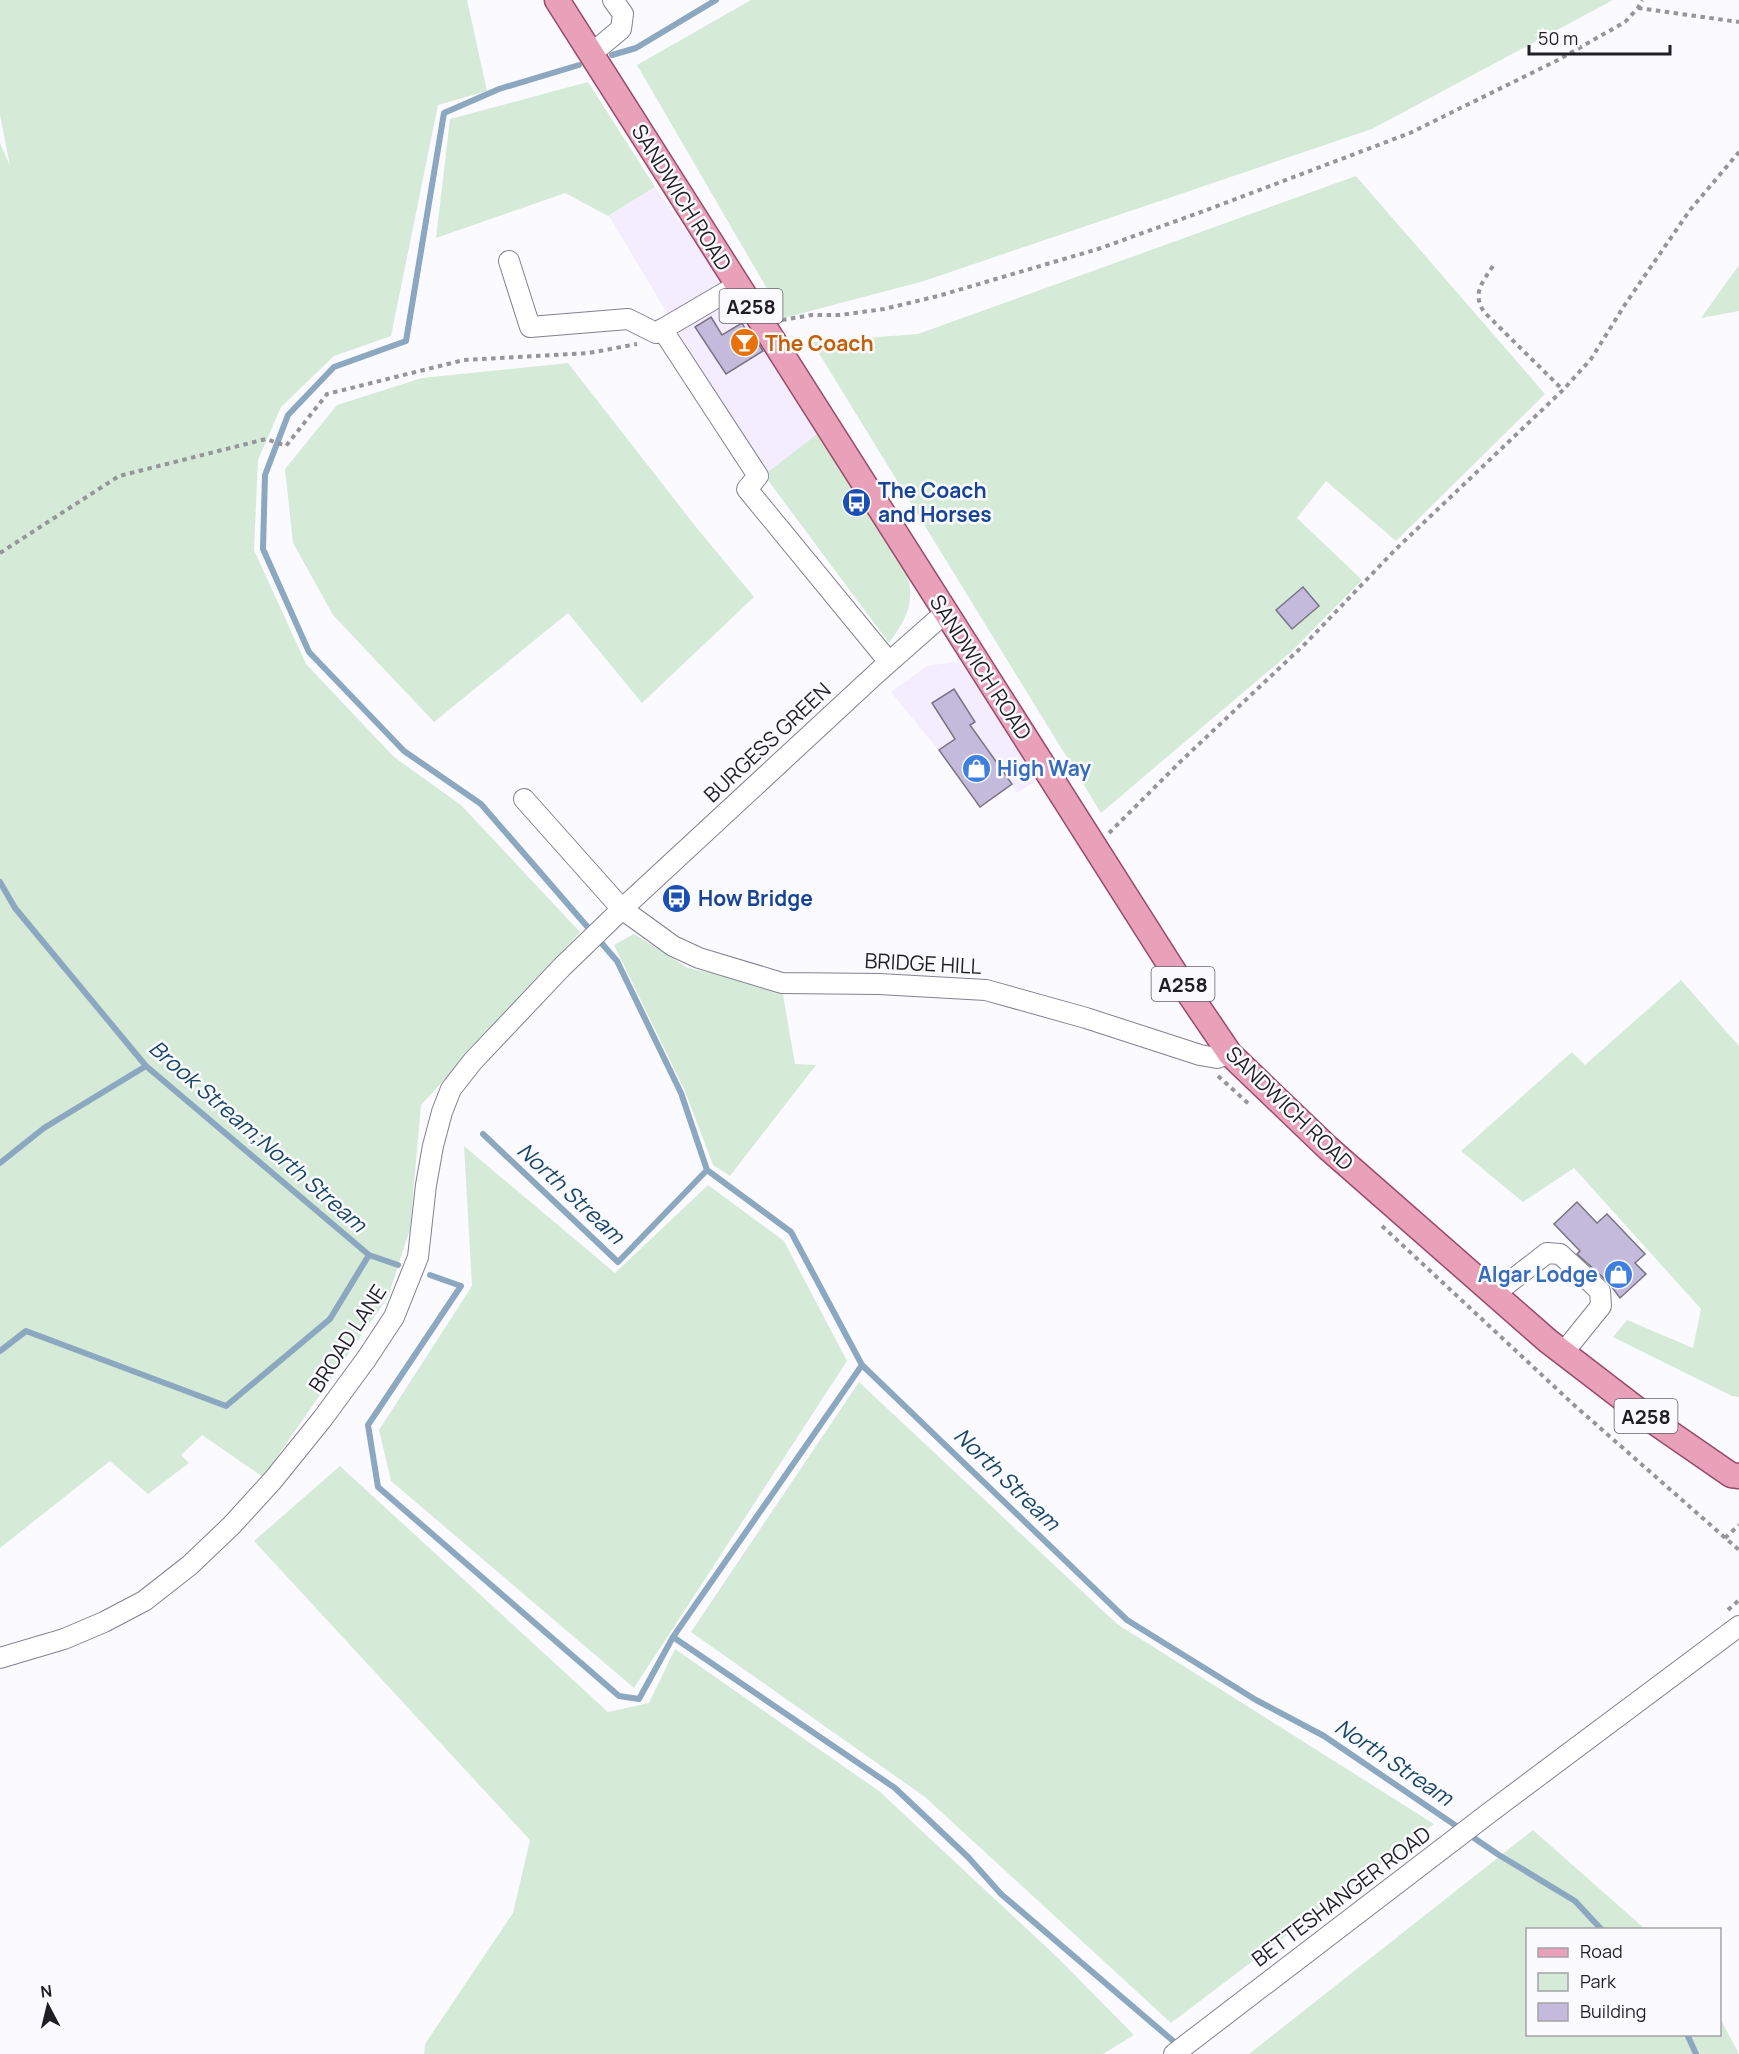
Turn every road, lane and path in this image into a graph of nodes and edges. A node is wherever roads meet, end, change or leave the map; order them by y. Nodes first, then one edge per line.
1 (557, 0) edge
2 (613, 0) edge
3 (1642, 0) edge
4 (1638, 8) junction
5 (1739, 22) edge
6 (591, 54) junction
7 (1739, 152) edge
8 (509, 261) dead end
9 (1493, 266) dead end
10 (738, 285) junction
11 (765, 329) junction
12 (659, 331) junction
13 (1563, 390) junction
14 (0, 553) edge
15 (946, 612) junction
16 (889, 662) junction
17 (524, 800) dead end
18 (1096, 846) junction
19 (622, 909) junction
20 (1230, 1054) junction
21 (1200, 1055) junction
22 (1251, 1106) dead end
23 (1379, 1223) dead end
24 (1494, 1294) junction
25 (1563, 1353) junction
26 (1736, 1479) edge
27 (1739, 1525) edge
28 (1725, 1538) junction
29 (1739, 1550) edge
30 (1739, 1626) edge
31 (0, 1658) edge
32 (1174, 2054) edge

1 - 6 main road, SANDWICH ROAD / A258
2 - 6 street
3 - 4 path
4 - 5 path
4 - 11 path
6 - 10 main road, SANDWICH ROAD / A258
7 - 13 path
8 - 12 street
9 - 13 path
10 - 11 main road, SANDWICH ROAD / A258
10 - 12 street
11 - 15 main road, SANDWICH ROAD / A258
12 - 14 path
12 - 16 street
13 - 18 path
15 - 16 street, BURGESS GREEN
15 - 18 main road, SANDWICH ROAD / A258
16 - 19 street, BURGESS GREEN
17 - 19 street, BRIDGE HILL
18 - 20 main road, SANDWICH ROAD / A258
19 - 21 street, BRIDGE HILL
19 - 31 street, BROAD LANE
20 - 21 street, BRIDGE HILL
20 - 24 main road, SANDWICH ROAD / A258
21 - 22 path
23 - 28 path
24 - 25 main road, SANDWICH ROAD / A258
24 - 25 street
25 - 26 main road, SANDWICH ROAD / A258
27 - 28 path
28 - 29 path
30 - 32 street, BETTESHANGER ROAD

